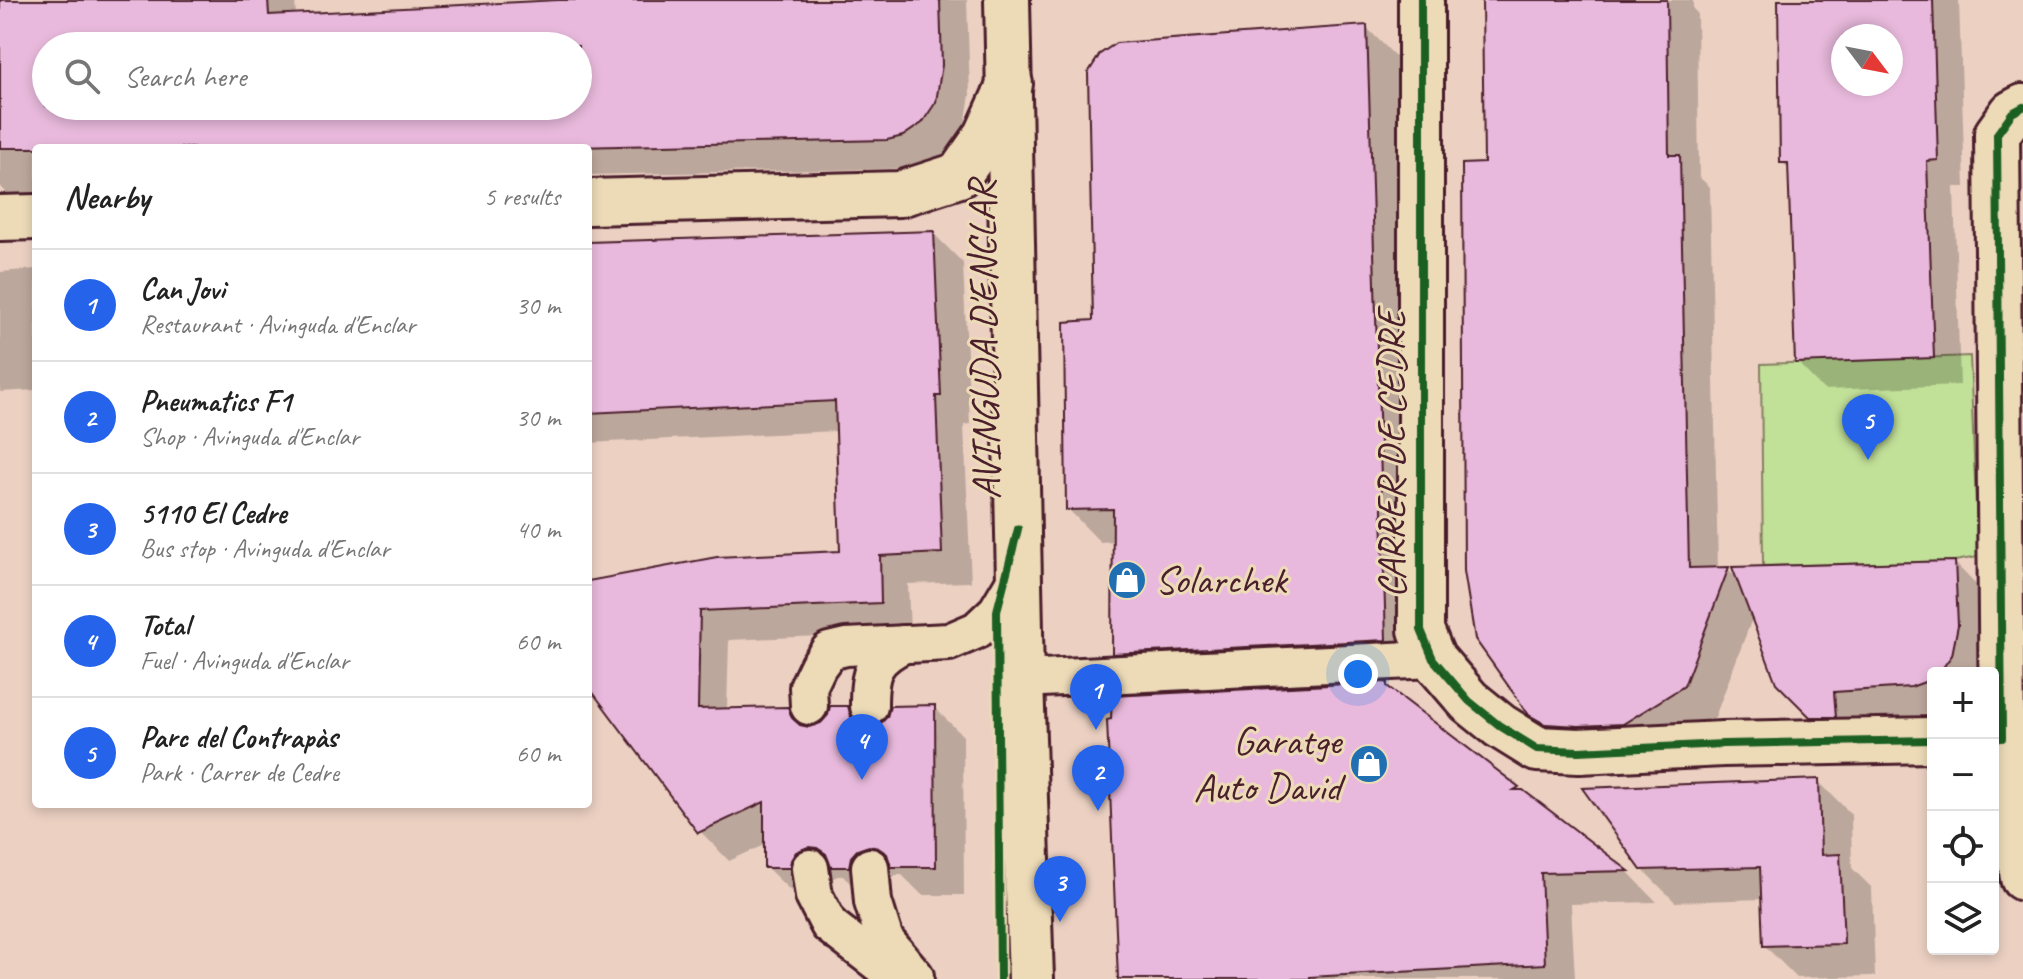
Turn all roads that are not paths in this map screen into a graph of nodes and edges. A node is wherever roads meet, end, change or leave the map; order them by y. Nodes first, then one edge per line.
1 (1007, 0) edge
2 (1421, 0) edge
3 (1010, 84) junction
4 (2023, 107) edge
5 (592, 202) edge
6 (32, 217) edge
7 (0, 218) edge
8 (1019, 574) junction
9 (904, 644) junction
10 (1433, 659) junction
11 (1997, 667) edge
12 (1021, 679) junction
13 (809, 706) dead end
14 (869, 706) dead end
15 (1997, 739) edge
16 (1927, 740) edge
17 (870, 867) dead end
18 (810, 868) dead end
19 (2023, 878) edge
20 (899, 979) edge
21 (918, 979) edge
22 (1031, 979) edge

1 - 3 street, AVINGUDA D'ENCLAR
2 - 10 street, CARRER DE CEDRE
3 - 5 street
3 - 8 street, AVINGUDA D'ENCLAR
4 - 11 street
6 - 7 street
8 - 9 lane
8 - 12 street, AVINGUDA D'ENCLAR
9 - 13 lane
9 - 14 lane
10 - 12 lane
10 - 16 street, CARRER DE CEDRE
12 - 22 street, AVINGUDA D'ENCLAR
15 - 19 street
17 - 21 lane
18 - 20 lane

